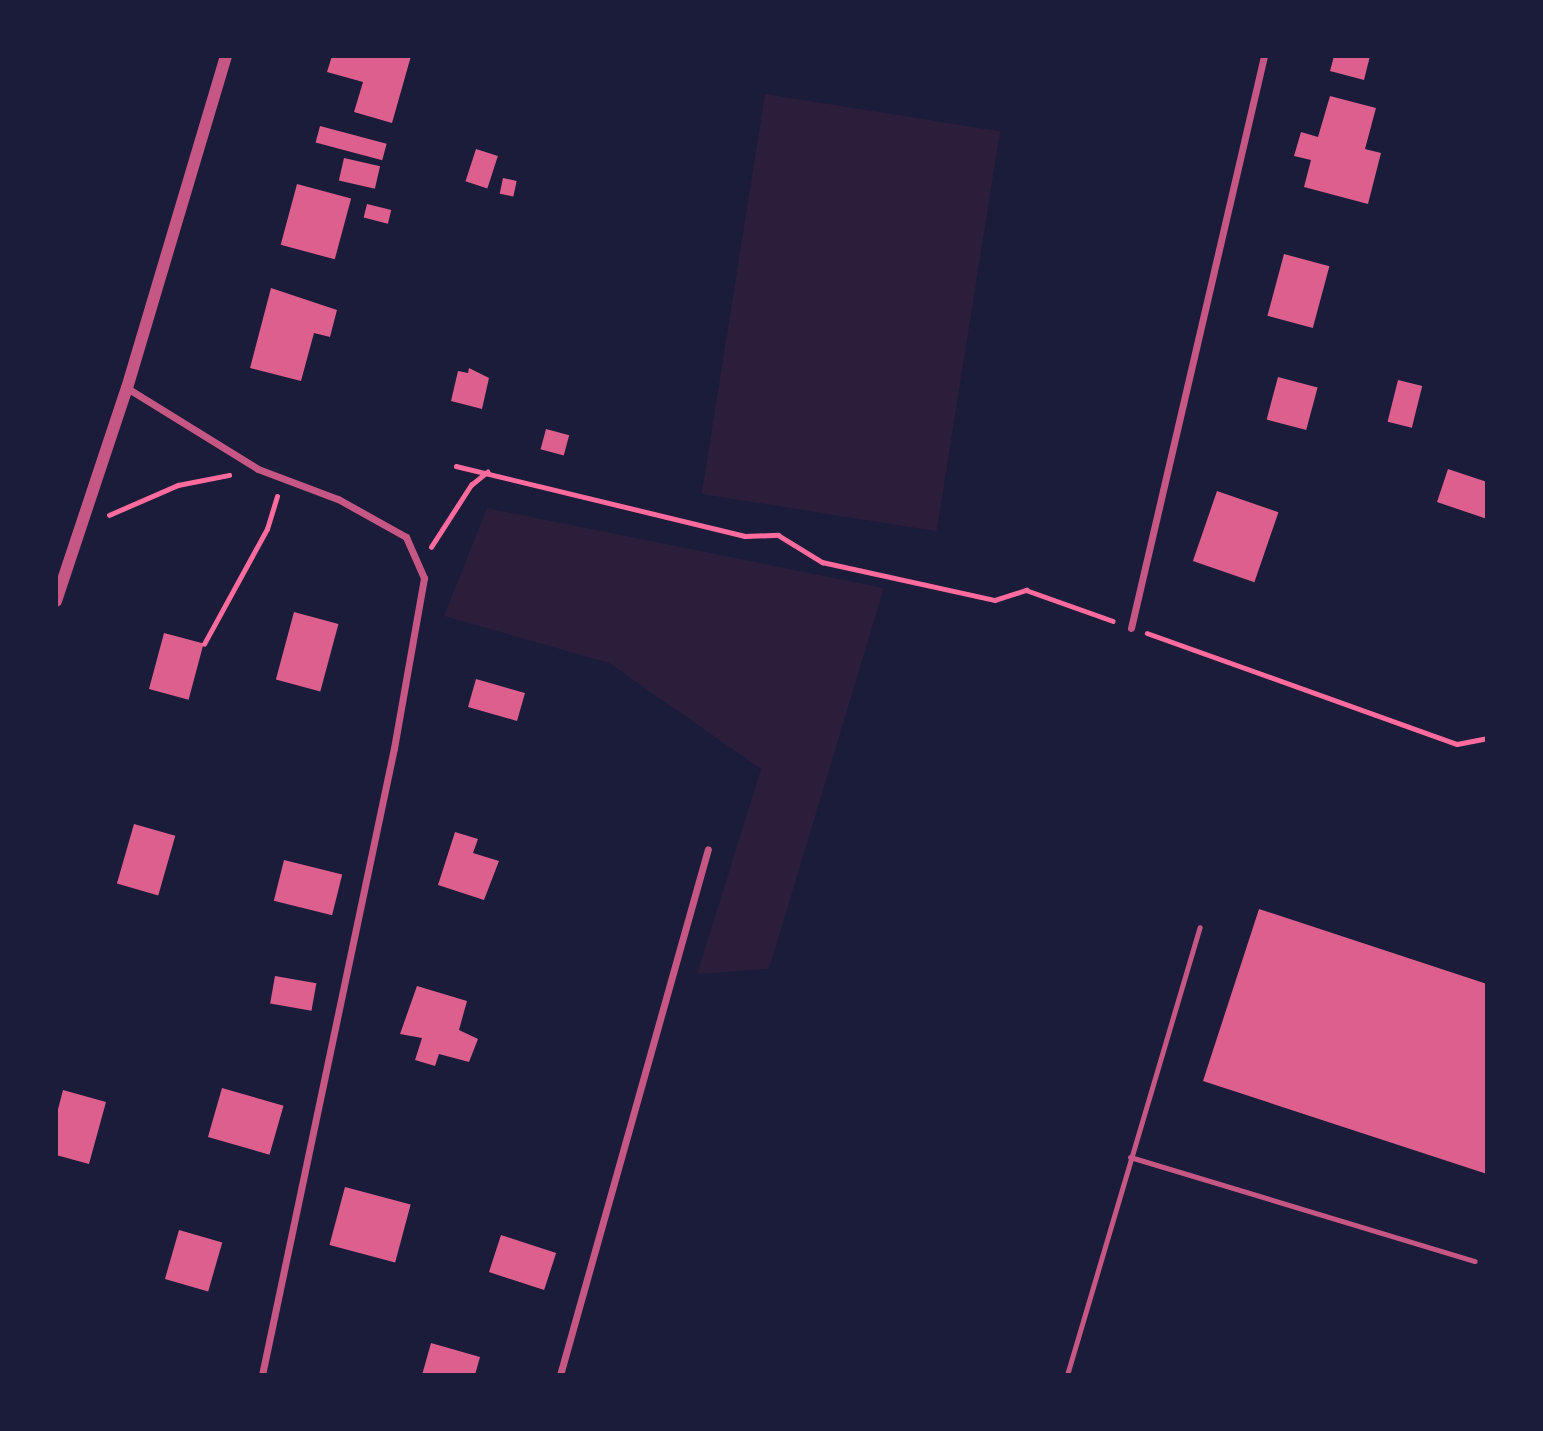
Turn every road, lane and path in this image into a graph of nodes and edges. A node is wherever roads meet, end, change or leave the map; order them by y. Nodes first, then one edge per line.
1 (226, 56) edge
2 (1264, 56) edge
3 (127, 388) junction
4 (456, 466) dead end
5 (258, 469) junction
6 (487, 472) junction
7 (283, 479) junction
8 (104, 521) dead end
9 (421, 569) junction
10 (56, 601) edge
11 (1131, 628) junction
12 (204, 645) dead end
13 (1487, 738) edge
14 (708, 849) dead end
15 (1200, 927) dead end
16 (1130, 1157) junction
17 (1475, 1261) dead end
18 (262, 1375) edge
19 (560, 1375) edge
20 (1067, 1375) edge

1 - 3 street
2 - 11 street
3 - 5 street
3 - 10 street
4 - 6 path
5 - 7 street
5 - 8 path
6 - 9 path
6 - 11 path
7 - 9 street
7 - 12 path
9 - 18 street
11 - 13 path
14 - 19 street
15 - 16 lane
16 - 17 lane
16 - 20 lane

